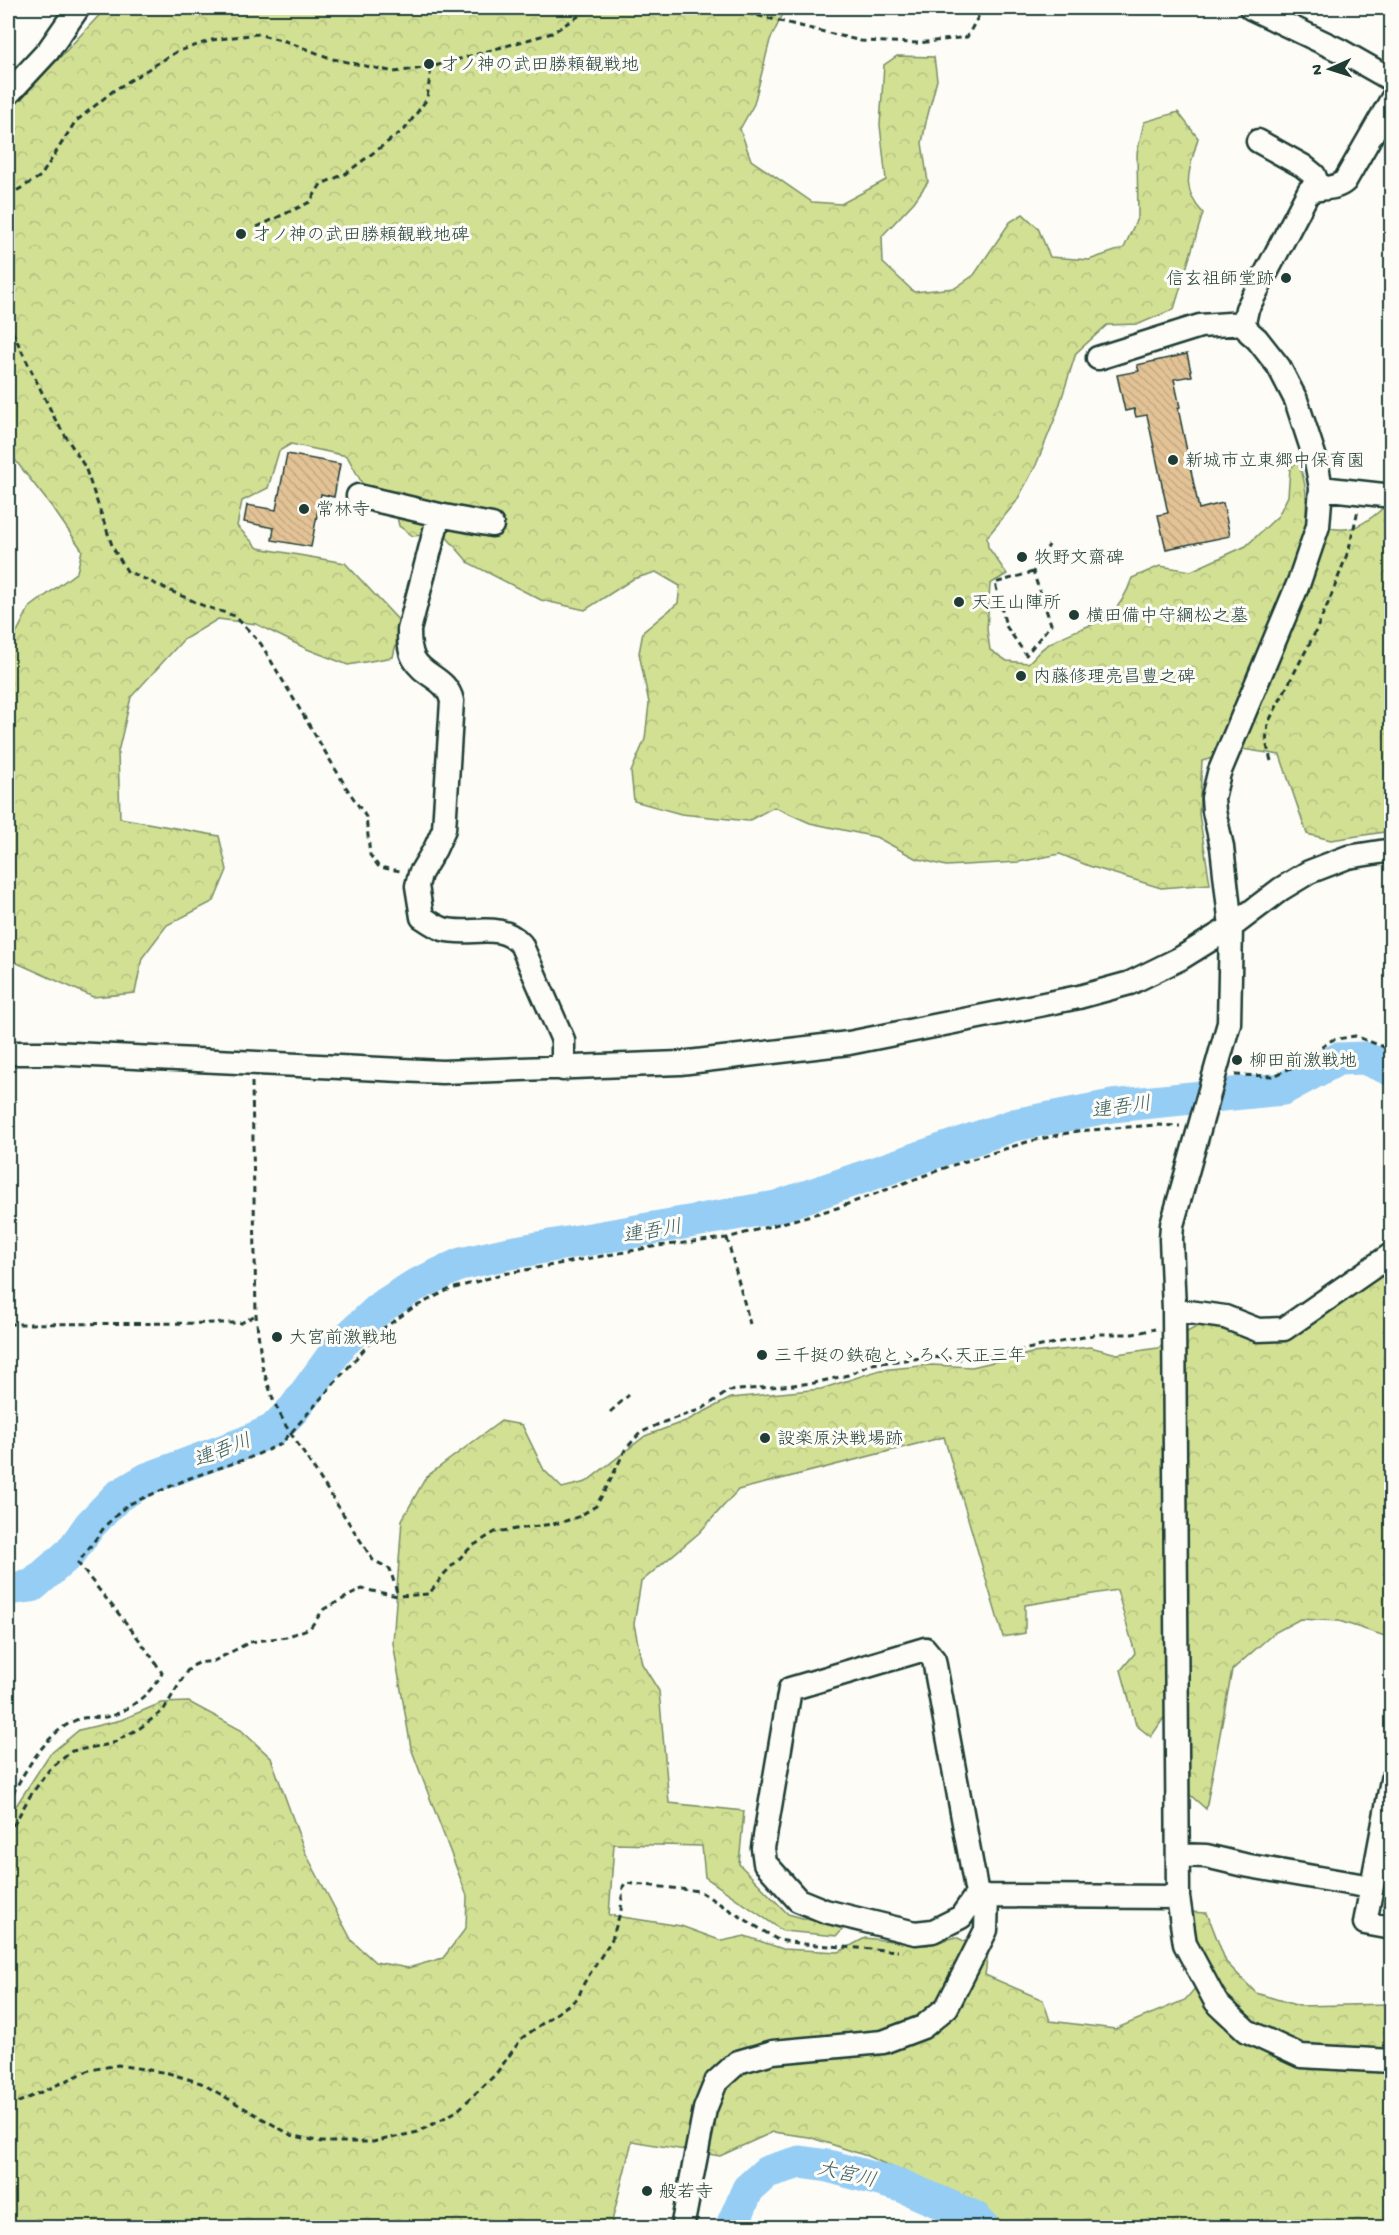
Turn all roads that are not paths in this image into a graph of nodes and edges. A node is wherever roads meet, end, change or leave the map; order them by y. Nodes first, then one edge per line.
1 (78, 8) edge
2 (1251, 8) edge
3 (1392, 80) edge
4 (8, 94) edge
5 (1392, 99) edge
6 (1258, 141) dead end
7 (1319, 188) junction
8 (1244, 322) junction
9 (1098, 358) dead end
10 (1321, 488) junction
11 (358, 496) dead end
12 (1392, 496) edge
13 (439, 515) junction
14 (492, 525) dead end
15 (1392, 850) edge
16 (1231, 927) junction
17 (8, 1053) edge
18 (563, 1069) junction
19 (1392, 1254) edge
20 (1174, 1318) junction
21 (1392, 1780) edge
22 (1178, 1855) junction
23 (1371, 1887) junction
24 (982, 1895) junction
25 (1178, 1897) junction
26 (1392, 1928) edge
27 (1392, 2061) edge
28 (682, 2228) edge

1 - 4 street
2 - 3 street
5 - 7 street
6 - 7 street
7 - 8 street
8 - 9 street
8 - 10 street
10 - 12 street
10 - 16 street
11 - 13 street
13 - 14 street
13 - 18 street
15 - 16 street
16 - 18 street
16 - 20 street
17 - 18 street
19 - 20 street
20 - 22 street
21 - 23 street
22 - 23 street
22 - 25 street
23 - 26 street
24 - 24 street
24 - 25 street
24 - 28 street
25 - 27 street

